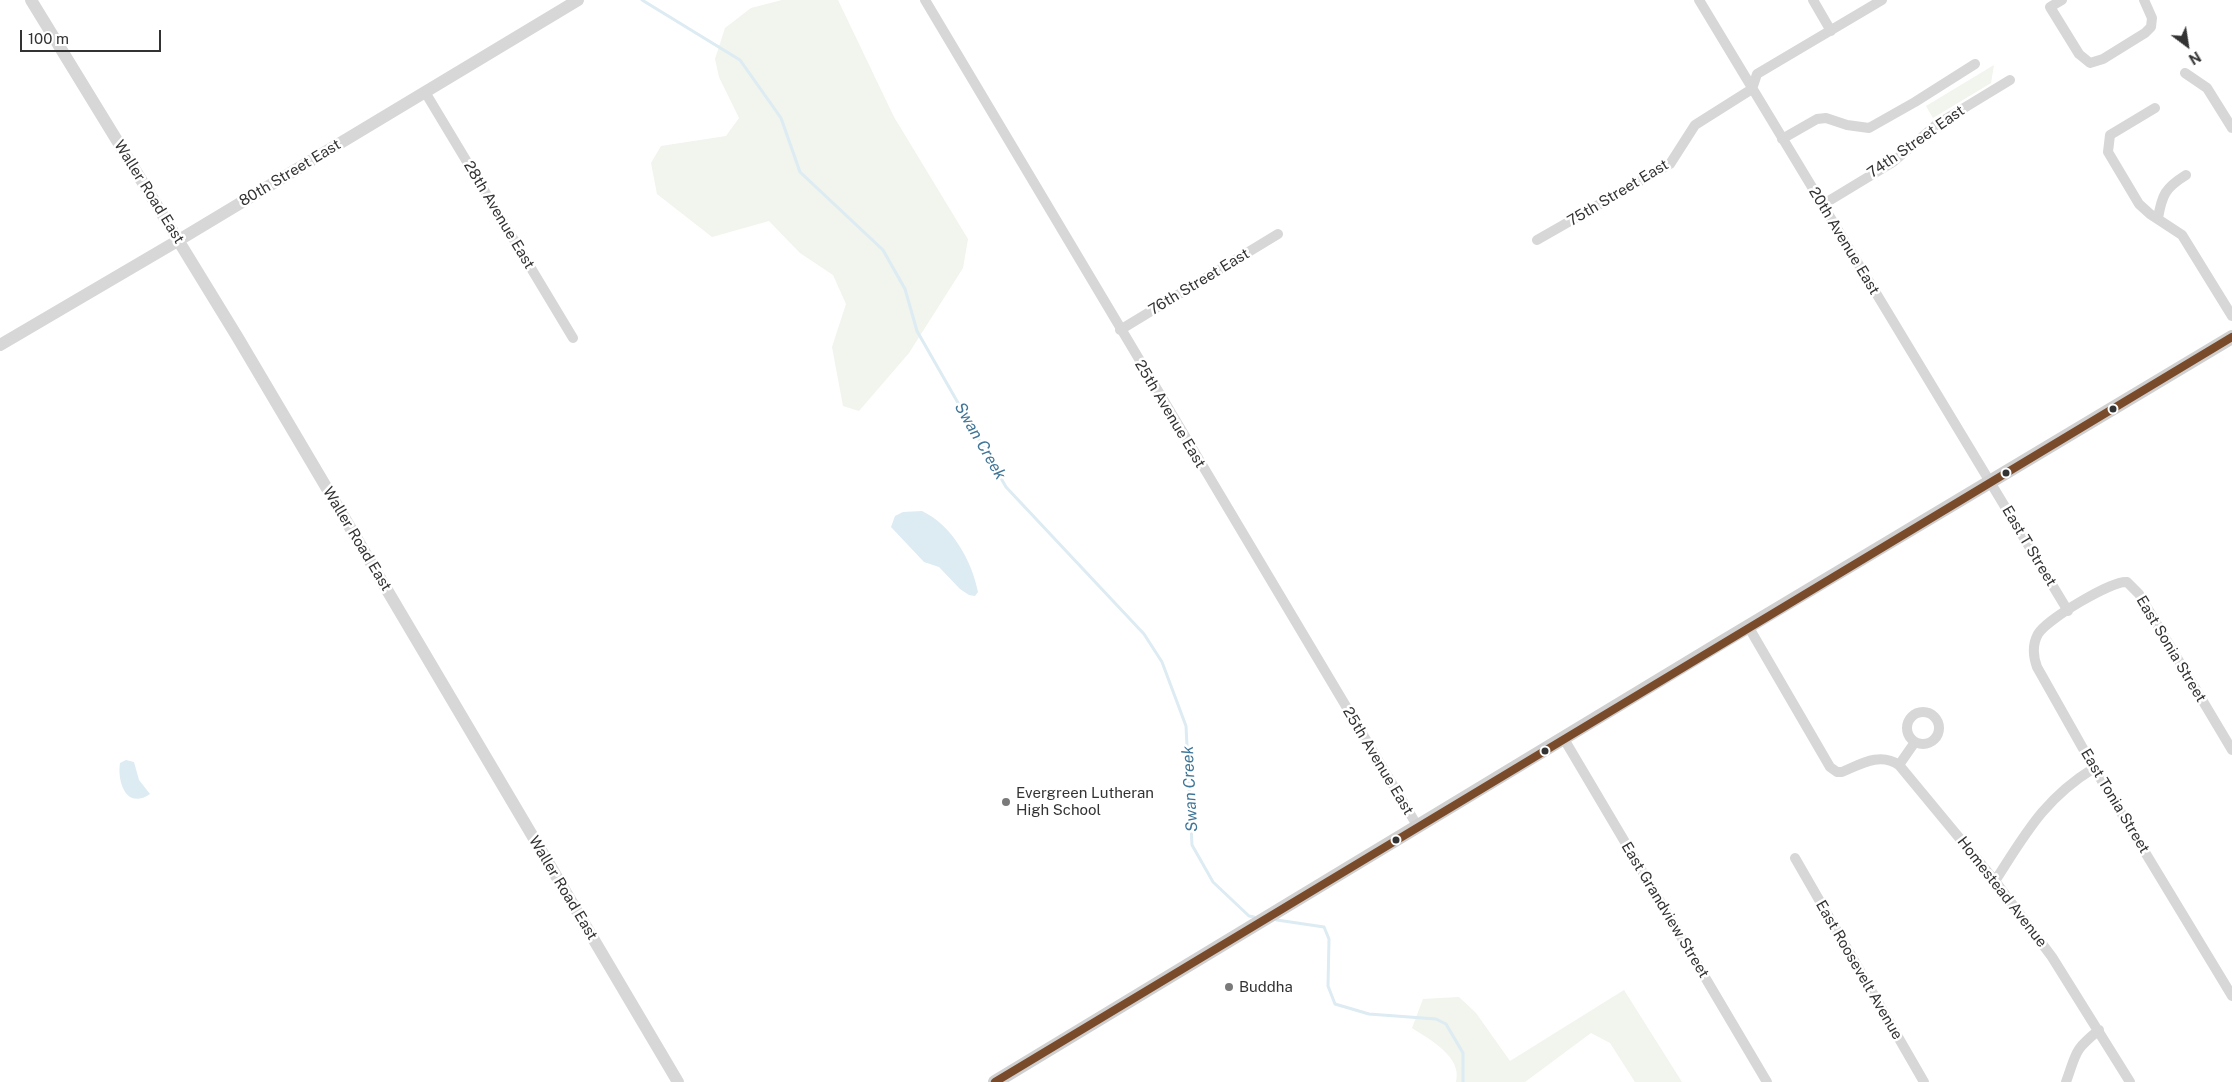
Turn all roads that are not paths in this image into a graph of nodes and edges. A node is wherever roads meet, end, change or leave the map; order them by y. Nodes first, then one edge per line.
1 (31, 0) edge
2 (578, 0) edge
3 (925, 0) edge
4 (1699, 0) edge
5 (1814, 0) edge
6 (1882, 0) edge
7 (2062, 0) edge
8 (2144, 0) edge
9 (1831, 31) junction
10 (1975, 64) dead end
11 (2185, 73) dead end
12 (2010, 80) dead end
13 (1752, 89) junction
14 (425, 92) junction
15 (2155, 108) dead end
16 (2232, 128) edge
17 (1782, 139) junction
18 (2186, 175) dead end
19 (1822, 205) junction
20 (2158, 218) junction
21 (1278, 234) dead end
22 (179, 240) junction
23 (1537, 240) dead end
24 (2232, 316) edge
25 (1120, 330) junction
26 (2232, 337) edge
27 (573, 338) dead end
28 (0, 345) edge
29 (1990, 481) junction
30 (2068, 611) junction
31 (1748, 626) junction
32 (1564, 739) junction
33 (1915, 742) dead end
34 (2232, 750) edge
35 (1899, 765) junction
36 (2094, 768) junction
37 (1418, 827) junction
38 (1795, 858) dead end
39 (1995, 881) junction
40 (2232, 996) edge
41 (2099, 1030) junction
42 (678, 1082) edge
43 (995, 1082) edge
44 (1767, 1082) edge
45 (1924, 1082) edge
46 (2066, 1082) edge
47 (2130, 1082) edge

1 - 22 street, Waller Road East
2 - 14 street, 80th Street East
3 - 25 street, 25th Avenue East
4 - 13 street, 20th Avenue East
5 - 9 street
6 - 9 street, 75th Street East
7 - 8 street
9 - 13 street, 75th Street East
10 - 17 street
11 - 16 street
12 - 19 street, 74th Street East
13 - 17 street, 20th Avenue East
13 - 23 street, 75th Street East
14 - 22 street, 80th Street East
14 - 27 street, 28th Avenue East
15 - 20 street
17 - 19 street, 20th Avenue East
18 - 20 street
19 - 29 street, 20th Avenue East
20 - 24 street
21 - 25 street, 76th Street East
22 - 28 street, 80th Street East
22 - 42 street, Waller Road East
25 - 37 street, 25th Avenue East
26 - 29 main road
29 - 30 street, East T Street
29 - 31 main road
30 - 34 street, East Sonia Street
30 - 36 street, East Tonia Street
31 - 32 main road
31 - 35 street
32 - 37 main road
32 - 44 street, East Grandview Street
33 - 35 street
35 - 39 street, Homestead Avenue
36 - 39 street
36 - 40 street, East Tonia Street
37 - 43 main road
38 - 45 street, East Roosevelt Avenue
39 - 41 street, Homestead Avenue
41 - 46 street
41 - 47 street, Homestead Avenue

